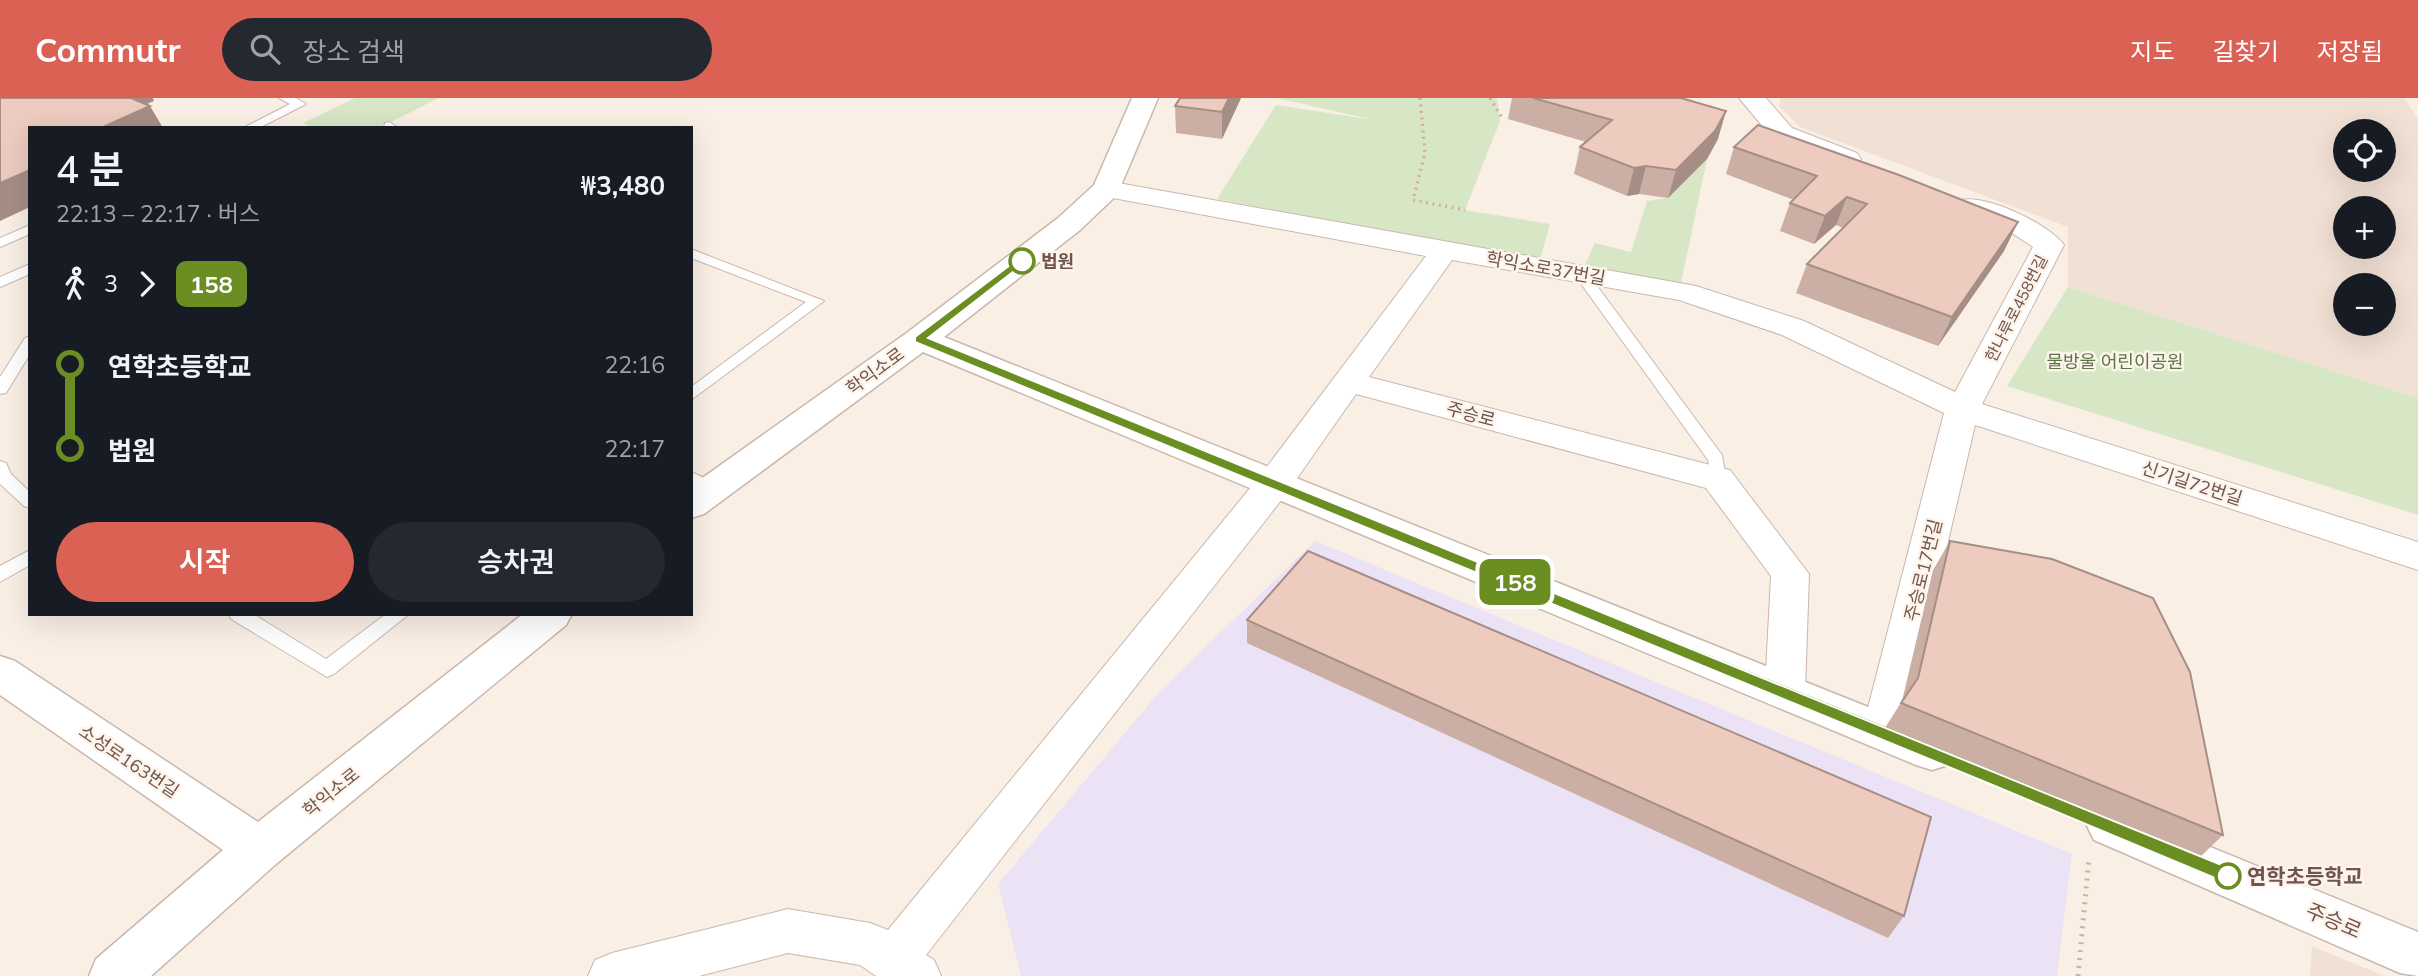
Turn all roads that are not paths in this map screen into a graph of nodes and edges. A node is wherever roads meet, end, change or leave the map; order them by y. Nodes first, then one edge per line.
1 (285, 98) edge
2 (314, 98) edge
3 (1145, 98) edge
4 (1747, 99) edge
5 (300, 104) junction
6 (253, 126) edge
7 (1874, 169) edge
8 (1107, 189) junction
9 (1951, 198) edge
10 (28, 230) edge
11 (0, 243) edge
12 (1445, 250) junction
13 (693, 254) edge
14 (28, 269) edge
15 (1581, 274) junction
16 (0, 282) edge
17 (920, 339) junction
18 (28, 344) edge
19 (1349, 382) junction
20 (0, 389) edge
21 (693, 394) edge
22 (1965, 410) junction
23 (0, 467) edge
24 (1718, 479) junction
25 (1273, 485) junction
26 (698, 490) edge
27 (7, 491) edge
28 (28, 501) edge
29 (2418, 556) edge
30 (28, 557) edge
31 (0, 575) edge
32 (241, 616) edge
33 (397, 616) edge
34 (550, 616) edge
35 (0, 673) edge
36 (1785, 691) junction
37 (1883, 731) junction
38 (1970, 767) dead end
39 (2087, 816) road end
40 (259, 849) junction
41 (2418, 956) edge
42 (905, 968) edge
43 (114, 976) edge
44 (612, 976) edge

1 - 5 lane
2 - 5 lane
3 - 8 street, 학익소로
4 - 7 street
5 - 6 lane
8 - 12 street, 학익소로37번길
8 - 17 street, 학익소로
9 - 22 street, 한나루로458번길
10 - 11 lane
12 - 15 street, 학익소로37번길
12 - 19 street
13 - 21 lane
14 - 16 lane
15 - 22 street, 학익소로37번길
15 - 24 lane
17 - 25 street
17 - 26 street, 학익소로
18 - 20 lane
19 - 24 street, 주승로
19 - 25 street
22 - 29 street, 신기길72번길
22 - 37 street, 주승로17번길
23 - 27 lane
24 - 36 street
25 - 36 street
25 - 42 street
27 - 28 lane
30 - 31 lane
32 - 33 lane
34 - 40 street, 학익소로
35 - 40 street, 소성로163번길
36 - 37 street
37 - 38 street
39 - 41 street, 주승로
40 - 43 street, 학익소로
42 - 44 street

